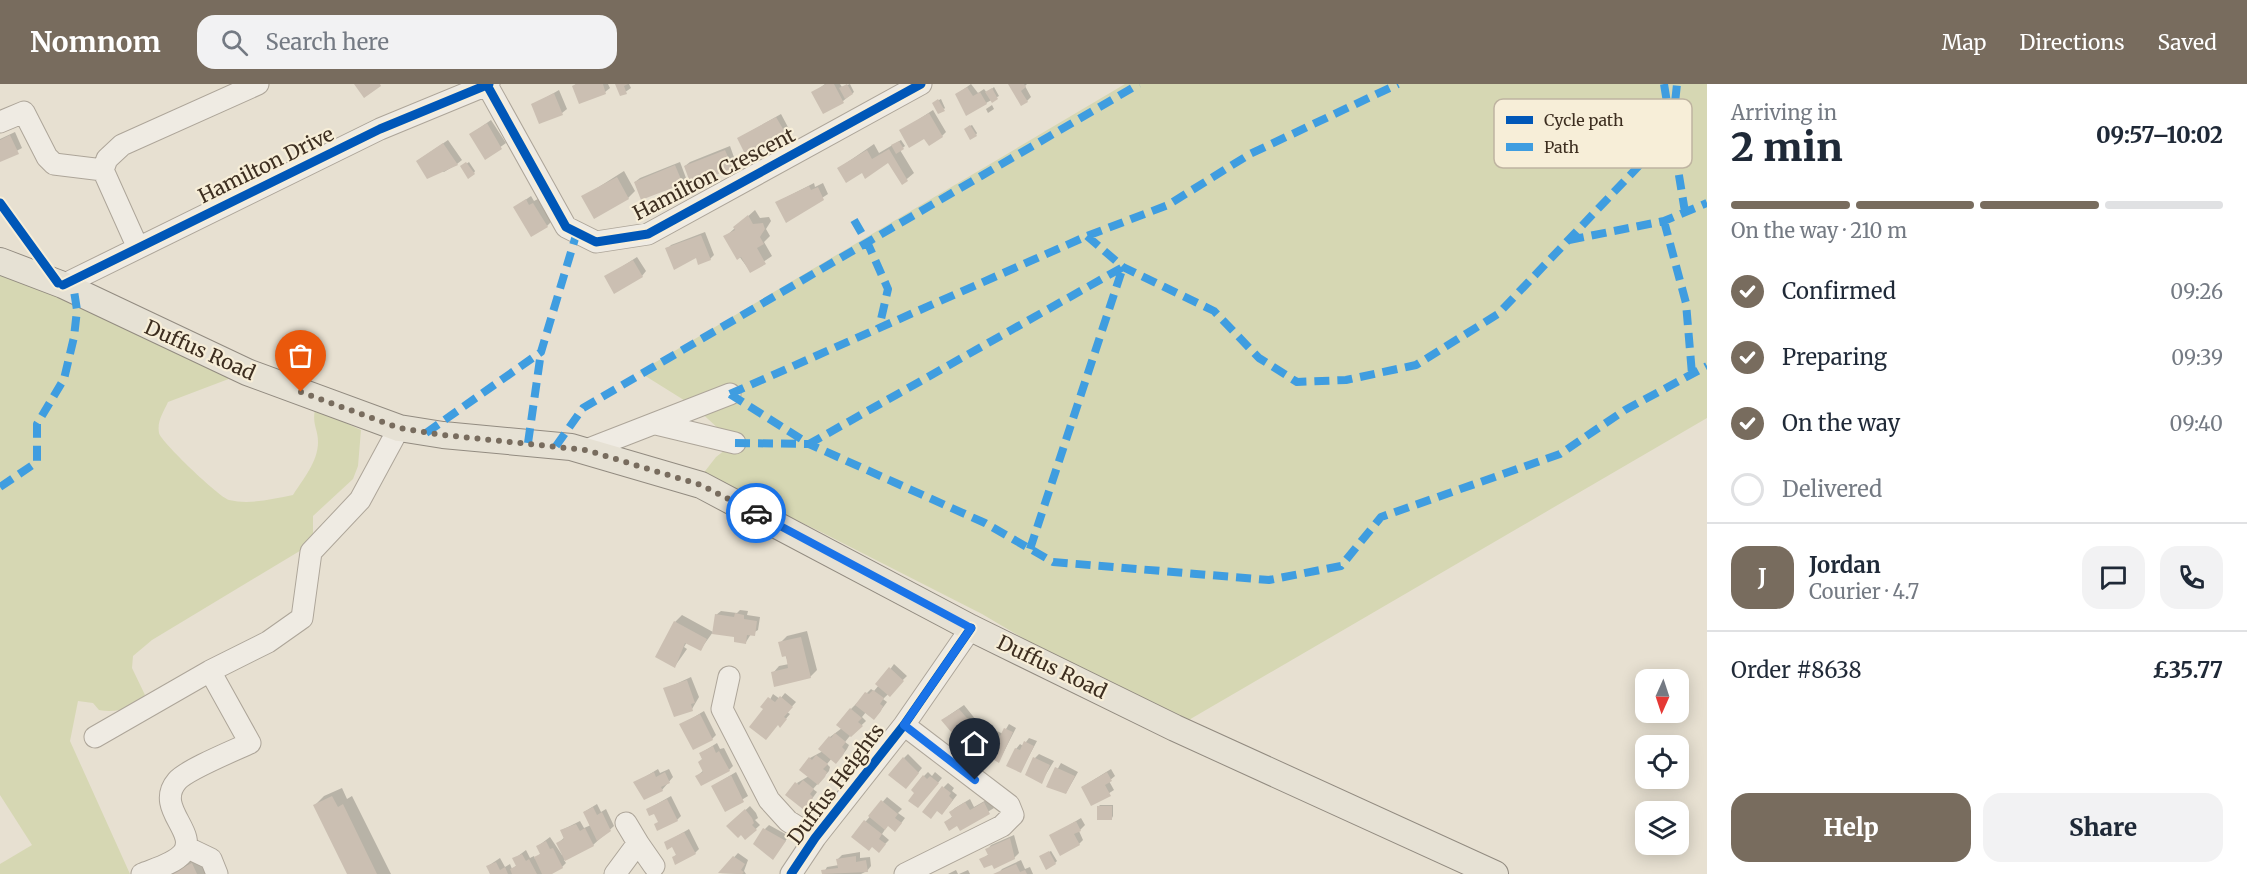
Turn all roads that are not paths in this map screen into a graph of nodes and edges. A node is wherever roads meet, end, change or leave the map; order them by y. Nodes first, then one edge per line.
1 (258, 84) edge
2 (921, 84) edge
3 (488, 85) edge
4 (231, 89) edge
5 (0, 122) edge
6 (103, 170) junction
7 (138, 248) junction
8 (0, 261) edge
9 (63, 285) junction
10 (730, 394) dead end
11 (656, 424) junction
12 (399, 428) junction
13 (735, 443) dead end
14 (586, 450) junction
15 (971, 628) junction
16 (210, 671) junction
17 (729, 677) dead end
18 (904, 725) junction
19 (95, 737) dead end
20 (626, 823) dead end
21 (815, 838) junction
22 (638, 843) junction
23 (186, 847) junction
24 (654, 866) dead end
25 (130, 874) edge
26 (140, 874) edge
27 (217, 874) edge
28 (615, 874) edge
29 (791, 874) edge
30 (905, 874) edge
31 (1495, 874) edge

1 - 4 street
2 - 3 street, Hamilton Crescent
3 - 7 street, Hamilton Drive
4 - 6 street
5 - 6 street
6 - 7 street
7 - 9 street, Hamilton Drive
8 - 9 main road, Duffus Road
9 - 12 main road, Duffus Road
10 - 11 street
11 - 13 street
11 - 14 street
12 - 14 main road, Duffus Road
12 - 16 street
14 - 15 main road, Duffus Road
15 - 18 street, Duffus Heights
15 - 31 main road, Duffus Road
16 - 19 street
16 - 23 street
17 - 21 street
18 - 21 street, Duffus Heights
18 - 30 street
20 - 22 street
21 - 29 street, Duffus Heights
22 - 24 street
22 - 28 street
23 - 26 street
23 - 27 street
25 - 26 street

